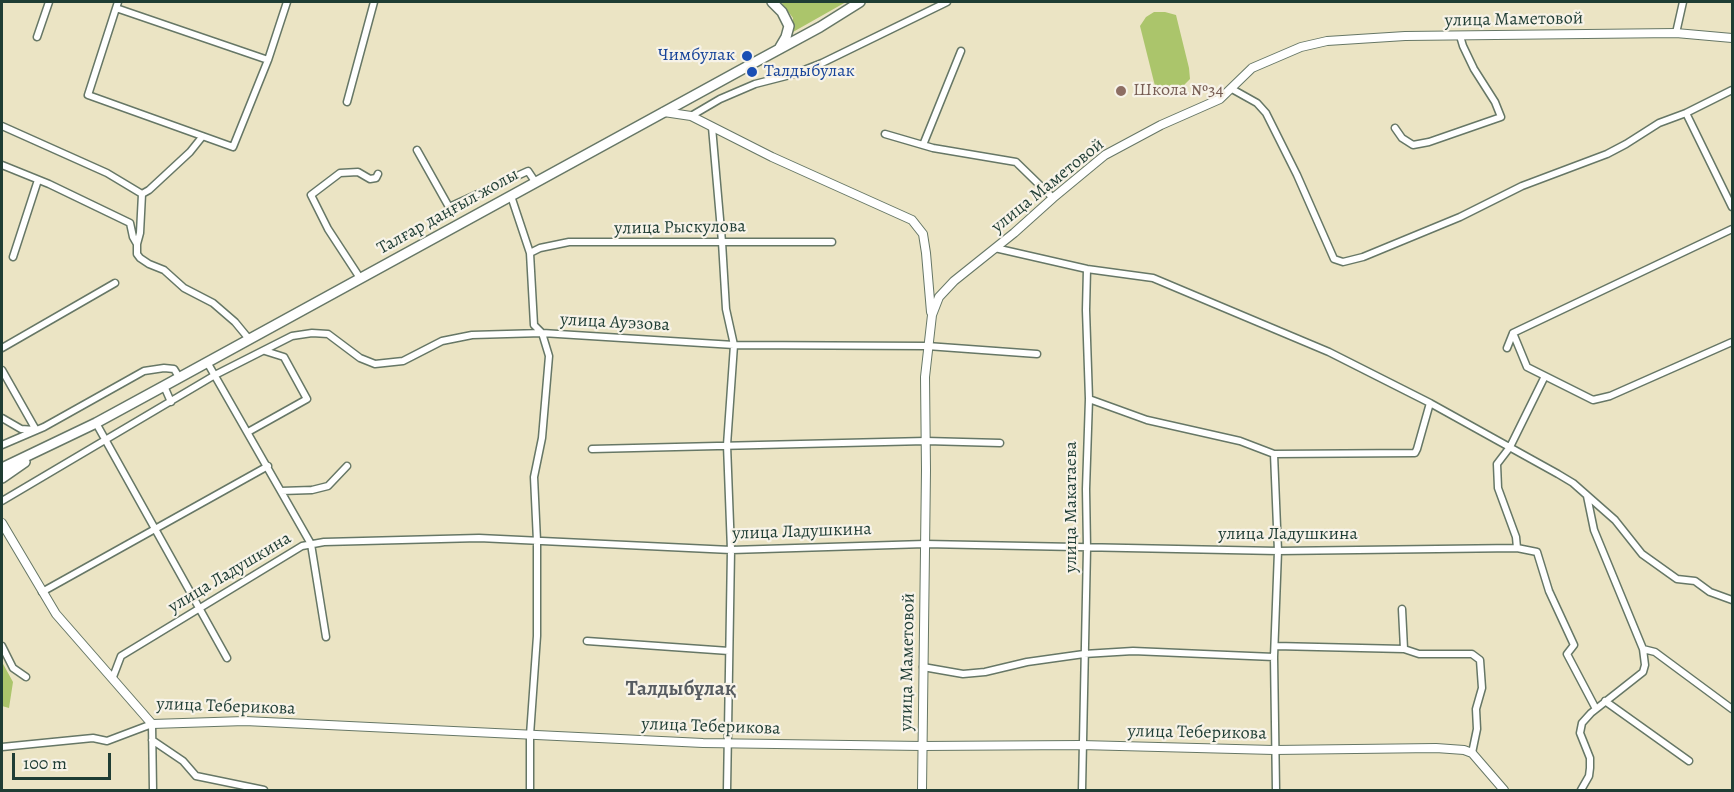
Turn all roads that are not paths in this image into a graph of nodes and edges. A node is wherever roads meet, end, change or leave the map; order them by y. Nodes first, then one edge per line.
1 (48, 2) edge
2 (287, 2) edge
3 (374, 2) edge
4 (772, 2) edge
5 (860, 2) edge
6 (947, 2) edge
7 (1683, 2) edge
8 (117, 5) edge
9 (1676, 33) junction
10 (1460, 36) junction
11 (37, 37) dead end
12 (1732, 38) edge
13 (779, 50) junction
14 (961, 51) dead end
15 (268, 60) junction
16 (1232, 89) junction
17 (1732, 90) edge
18 (347, 102) dead end
19 (664, 112) junction
20 (1686, 113) junction
21 (691, 116) junction
22 (2, 126) edge
23 (712, 127) junction
24 (1395, 128) dead end
25 (885, 134) dead end
26 (202, 137) junction
27 (923, 145) junction
28 (417, 150) dead end
29 (2, 165) edge
30 (378, 174) dead end
31 (38, 180) junction
32 (536, 183) junction
33 (142, 194) junction
34 (511, 196) junction
35 (1053, 198) junction
36 (1732, 207) edge
37 (1732, 229) edge
38 (722, 242) junction
39 (832, 242) dead end
40 (137, 244) junction
41 (996, 248) junction
42 (530, 253) junction
43 (13, 257) dead end
44 (1087, 269) junction
45 (360, 278) junction
46 (115, 283) dead end
47 (932, 315) junction
48 (542, 333) junction
49 (1513, 333) junction
50 (249, 339) junction
51 (1732, 342) edge
52 (734, 345) junction
53 (927, 346) junction
54 (2, 348) edge
55 (1507, 348) dead end
56 (265, 351) junction
57 (1036, 354) dead end
58 (207, 362) junction
59 (2, 370) edge
60 (215, 375) junction
61 (1545, 376) junction
62 (179, 377) junction
63 (164, 386) junction
64 (1089, 399) junction
65 (171, 402) junction
66 (1430, 403) junction
67 (2, 418) edge
68 (96, 423) junction
69 (36, 430) junction
70 (248, 432) junction
71 (105, 439) junction
72 (926, 441) junction
73 (1000, 443) dead end
74 (2, 445) edge
75 (727, 445) junction
76 (50, 446) junction
77 (1510, 447) junction
78 (592, 448) dead end
79 (1275, 454) junction
80 (268, 466) junction
81 (347, 466) dead end
82 (2, 468) edge
83 (2, 478) edge
84 (281, 491) junction
85 (1587, 495) junction
86 (2, 501) edge
87 (2, 523) edge
88 (154, 529) junction
89 (537, 541) junction
90 (311, 544) junction
91 (925, 544) junction
92 (1088, 548) junction
93 (1516, 548) junction
94 (731, 550) junction
95 (1278, 551) junction
96 (42, 592) junction
97 (1732, 600) edge
98 (198, 609) junction
99 (1402, 609) dead end
100 (326, 637) dead end
101 (587, 641) dead end
102 (1275, 645) junction
103 (2, 646) edge
104 (1404, 649) junction
105 (1642, 649) junction
106 (729, 651) junction
107 (1084, 654) junction
108 (1274, 657) junction
109 (227, 658) dead end
110 (923, 667) junction
111 (27, 677) dead end
112 (112, 677) junction
113 (1605, 701) junction
114 (1596, 709) junction
115 (1732, 709) edge
116 (152, 724) junction
117 (530, 735) junction
118 (152, 740) junction
119 (728, 743) junction
120 (1081, 745) junction
121 (922, 746) junction
122 (2, 747) edge
123 (1274, 750) junction
124 (1472, 753) junction
125 (1689, 761) dead end
126 (153, 790) edge
127 (264, 790) edge
128 (530, 790) edge
129 (727, 790) edge
130 (922, 790) edge
131 (1082, 790) edge
132 (1276, 790) edge
133 (1504, 790) edge
134 (1581, 790) edge

1 - 11 street
2 - 15 street
3 - 18 street
4 - 13 main road
5 - 13 main road, Талғар даңғыл жолы
6 - 21 street
7 - 9 street
8 - 15 street
8 - 26 street
9 - 10 street, улица Маметовой
9 - 12 street, улица Маметовой
10 - 16 street, улица Маметовой
10 - 24 street
13 - 19 main road, Талғар даңғыл жолы
14 - 27 street
15 - 26 street
16 - 20 street
16 - 35 street, улица Маметовой
17 - 20 street
19 - 21 street
19 - 32 main road, Талғар даңғыл жолы
20 - 36 street
21 - 23 street
22 - 33 street
23 - 38 street
23 - 47 street
25 - 27 street
26 - 33 street
27 - 35 street
28 - 32 street
29 - 31 street
30 - 45 street
31 - 40 street
31 - 43 street
32 - 34 main road, Талғар даңғыл жолы
33 - 40 street
34 - 42 street
34 - 45 main road, Талғар даңғыл жолы
35 - 41 street, улица Маметовой
37 - 49 street
38 - 39 street, улица Рыскулова
38 - 42 street, улица Рыскулова
38 - 52 street
40 - 50 street
41 - 44 street
41 - 47 street, улица Маметовой
42 - 48 street
44 - 64 street, улица Макатаева
44 - 66 street
45 - 50 main road, Талғар даңғыл жолы
46 - 54 street
47 - 53 street, улица Маметовой
48 - 52 street, улица Ауэзова
48 - 56 street, улица Ауэзова
48 - 89 street
49 - 55 street
49 - 61 street
50 - 58 main road, Талғар даңғыл жолы
51 - 61 street
52 - 53 street, улица Ауэзова
52 - 75 street
53 - 57 street, улица Ауэзова
53 - 72 street, улица Маметовой
56 - 60 street, улица Ауэзова
56 - 70 street
58 - 60 street
58 - 62 main road, Талғар даңғыл жолы
59 - 69 street
60 - 65 street, улица Ауэзова
60 - 70 street
61 - 77 street
62 - 63 main road, Талғар даңғыл жолы
62 - 69 street
63 - 65 street
63 - 68 main road, Талғар даңғыл жолы
64 - 79 street
64 - 92 street, улица Макатаева
65 - 71 street, улица Ауэзова
66 - 77 street
66 - 79 street
67 - 69 street
68 - 71 street
68 - 76 main road, Талғар даңғыл жолы
69 - 74 street
70 - 80 street
71 - 86 street, улица Ауэзова
71 - 88 street
72 - 73 street
72 - 75 street
72 - 91 street, улица Маметовой
75 - 78 street
75 - 94 street
76 - 82 main road, Талғар даңғыл жолы
76 - 83 main road, Талғар даңғыл жолы
77 - 85 street
77 - 93 street
79 - 95 street
80 - 84 street
80 - 88 street
81 - 84 street
84 - 90 street
85 - 97 street
85 - 105 street
87 - 96 street, улица Теберикова
88 - 96 street
88 - 98 street
89 - 90 street, улица Ладушкина
89 - 94 street, улица Ладушкина
89 - 117 street
90 - 98 street, улица Ладушкина
90 - 100 street
91 - 92 street, улица Ладушкина
91 - 94 street, улица Ладушкина
91 - 110 street, улица Маметовой
92 - 95 street, улица Ладушкина
92 - 107 street, улица Макатаева
93 - 95 street, улица Ладушкина
93 - 114 street, улица Ладушкина
94 - 106 street
95 - 102 street
96 - 112 street, улица Теберикова
98 - 109 street
98 - 112 street, улица Ладушкина
99 - 104 street
101 - 106 street
102 - 104 street
102 - 108 street
103 - 111 street
104 - 124 street
105 - 113 street
105 - 115 street
106 - 119 street
107 - 108 street
107 - 110 street
107 - 120 street, улица Макатаева
108 - 123 street
110 - 121 street, улица Маметовой
112 - 116 street, улица Теберикова
113 - 114 street
113 - 125 street
114 - 134 street
116 - 117 street, улица Теберикова
116 - 118 street
116 - 122 street
117 - 119 street, улица Теберикова
117 - 128 street
118 - 126 street
118 - 127 street
119 - 121 street, улица Теберикова
119 - 129 street
120 - 121 street, улица Теберикова
120 - 123 street, улица Теберикова
120 - 131 street, улица Макатаева
121 - 130 street, улица Маметовой
123 - 124 street, улица Теберикова
123 - 132 street
124 - 133 street

